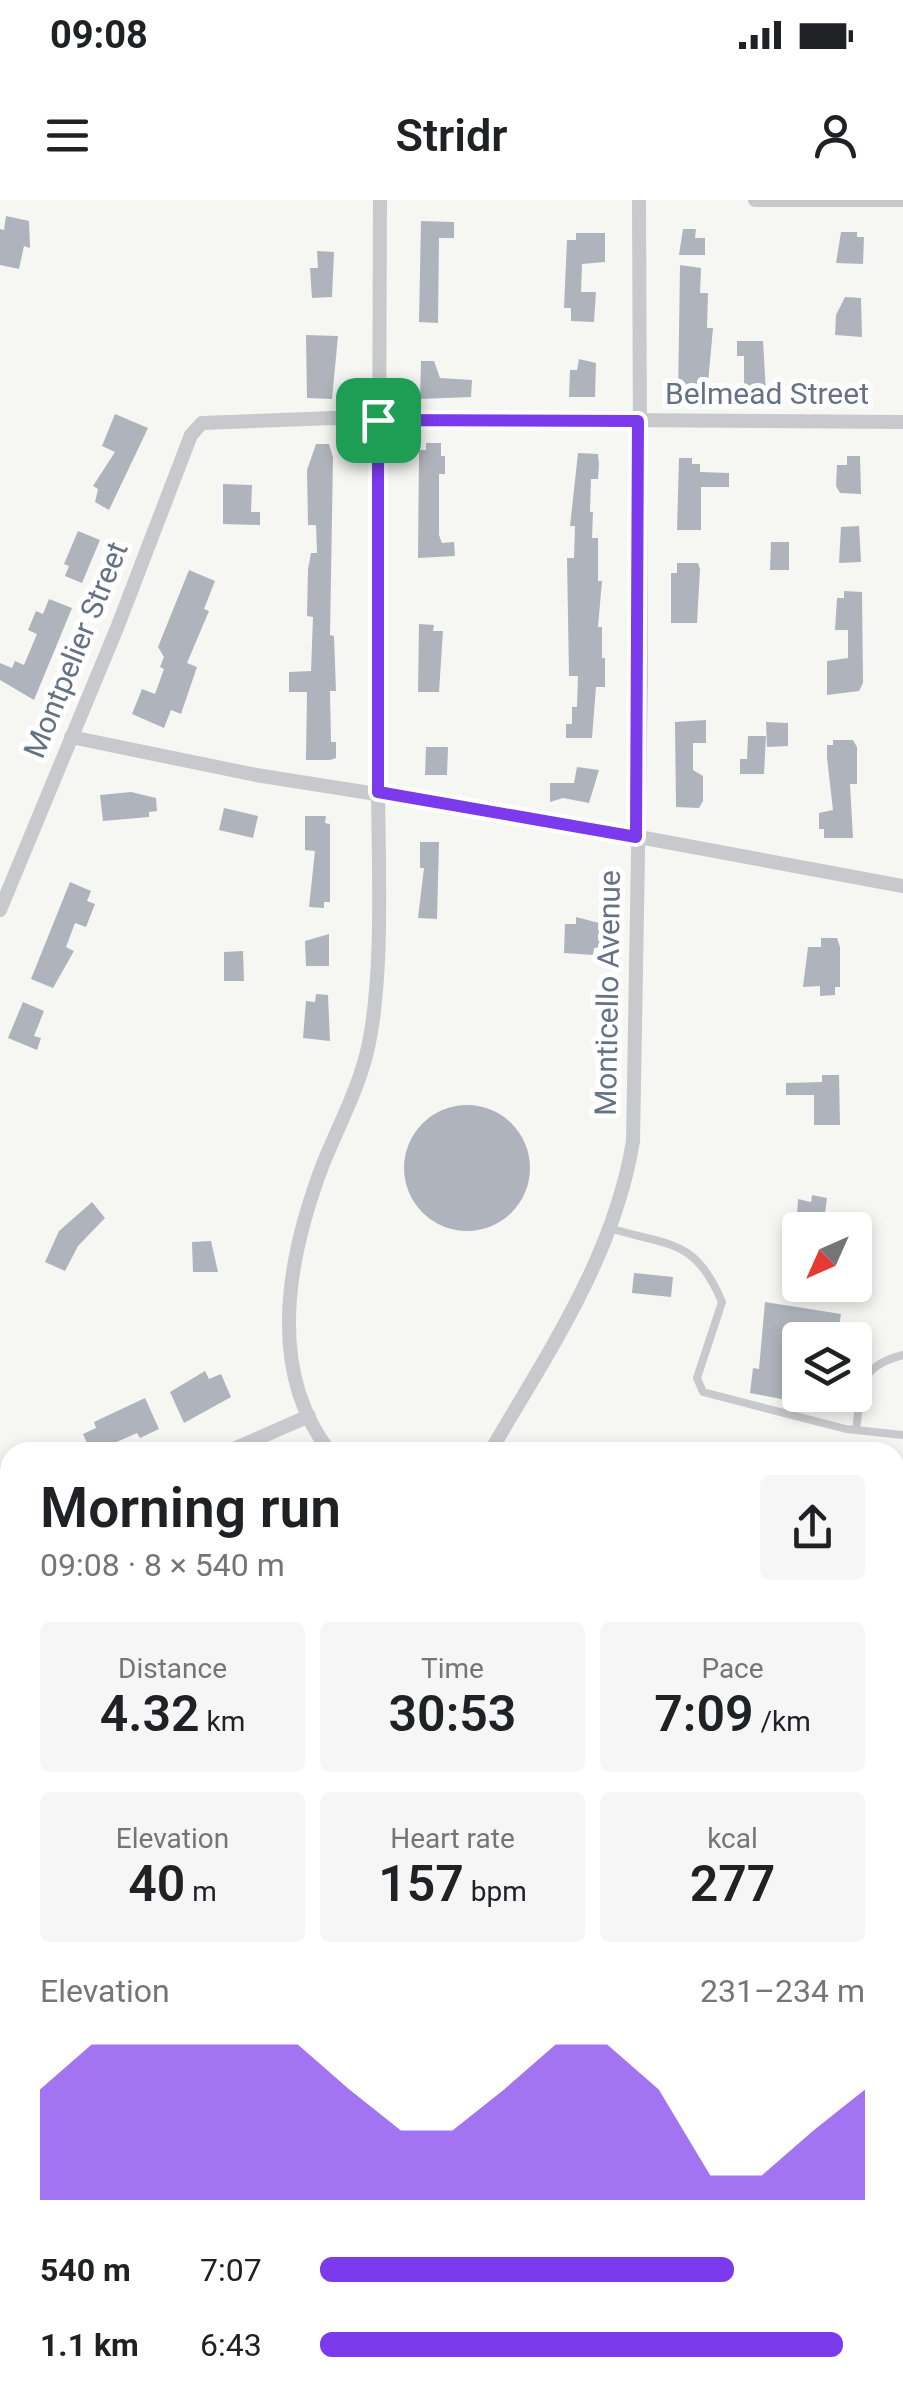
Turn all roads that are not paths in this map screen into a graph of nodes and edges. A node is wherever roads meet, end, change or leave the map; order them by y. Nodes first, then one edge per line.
1 (380, 200) edge
2 (639, 200) edge
3 (755, 200) edge
4 (903, 200) edge
5 (212, 419) joint
6 (378, 420) junction
7 (638, 421) junction
8 (903, 422) edge
9 (71, 737) junction
10 (378, 792) junction
11 (636, 837) junction
12 (903, 886) edge
13 (0, 910) edge
14 (612, 1228) junction
15 (903, 1355) edge
16 (309, 1416) junction
17 (856, 1430) junction
18 (903, 1434) edge
19 (250, 1442) edge
20 (324, 1442) edge
21 (496, 1442) edge

1 - 6 street
2 - 7 street, Monticello Avenue
3 - 4 street
5 - 6 street, Belmead Street
5 - 9 street, Montpelier Street
6 - 7 street, Belmead Street
6 - 10 street
7 - 8 street, Belmead Street
7 - 11 street, Monticello Avenue
9 - 10 street
9 - 13 street, Montpelier Street
10 - 11 street
10 - 16 street
11 - 12 street
11 - 14 street, Monticello Avenue
14 - 17 lane
14 - 21 street, Monticello Avenue
15 - 17 lane
16 - 19 street
16 - 20 street
17 - 18 lane

